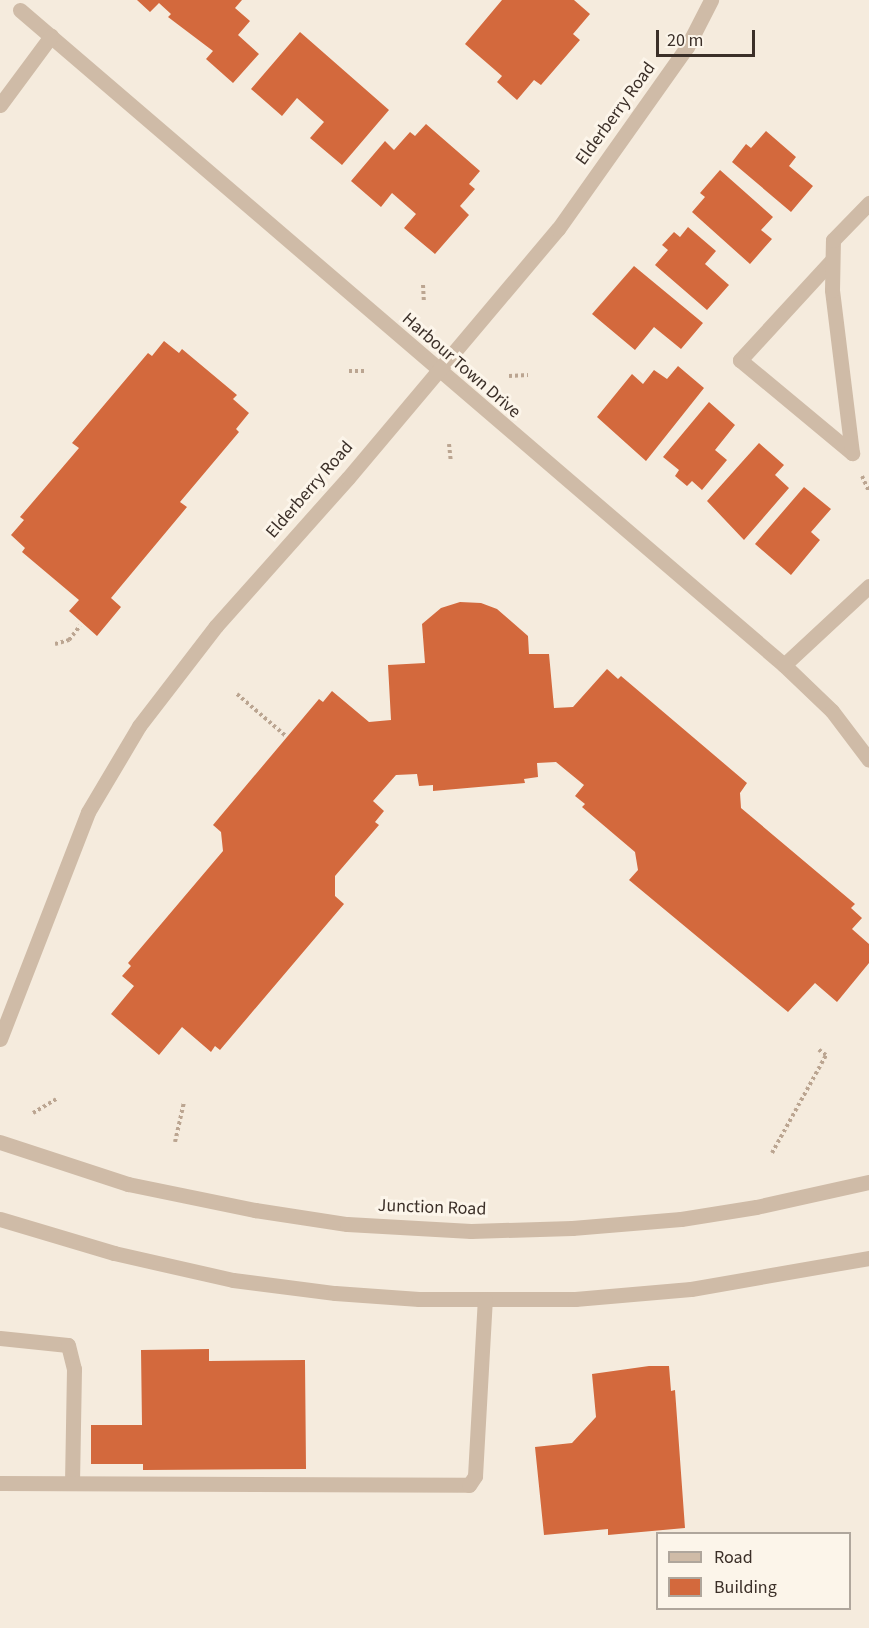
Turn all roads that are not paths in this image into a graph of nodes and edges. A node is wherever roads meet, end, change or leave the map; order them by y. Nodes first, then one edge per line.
1 (711, 0) edge
2 (20, 10) dead end
3 (51, 36) junction
4 (0, 105) edge
5 (869, 203) edge
6 (832, 260) junction
7 (436, 370) junction
8 (869, 586) edge
9 (784, 665) junction
10 (869, 760) edge
11 (0, 1039) edge
12 (0, 1142) edge
13 (869, 1182) edge
14 (0, 1219) edge
15 (869, 1258) edge
16 (485, 1299) junction
17 (0, 1338) edge
18 (0, 1483) edge
19 (72, 1483) junction

1 - 7 street, Elderberry Road
2 - 3 street, Harbour Town Drive
3 - 4 street
3 - 7 street, Harbour Town Drive
5 - 6 street
6 - 6 street
7 - 9 street, Harbour Town Drive
7 - 11 street, Elderberry Road
8 - 9 street
9 - 10 street, Harbour Town Drive
12 - 13 street, Junction Road
14 - 16 street
15 - 16 street
16 - 19 street
17 - 19 street
18 - 19 street

